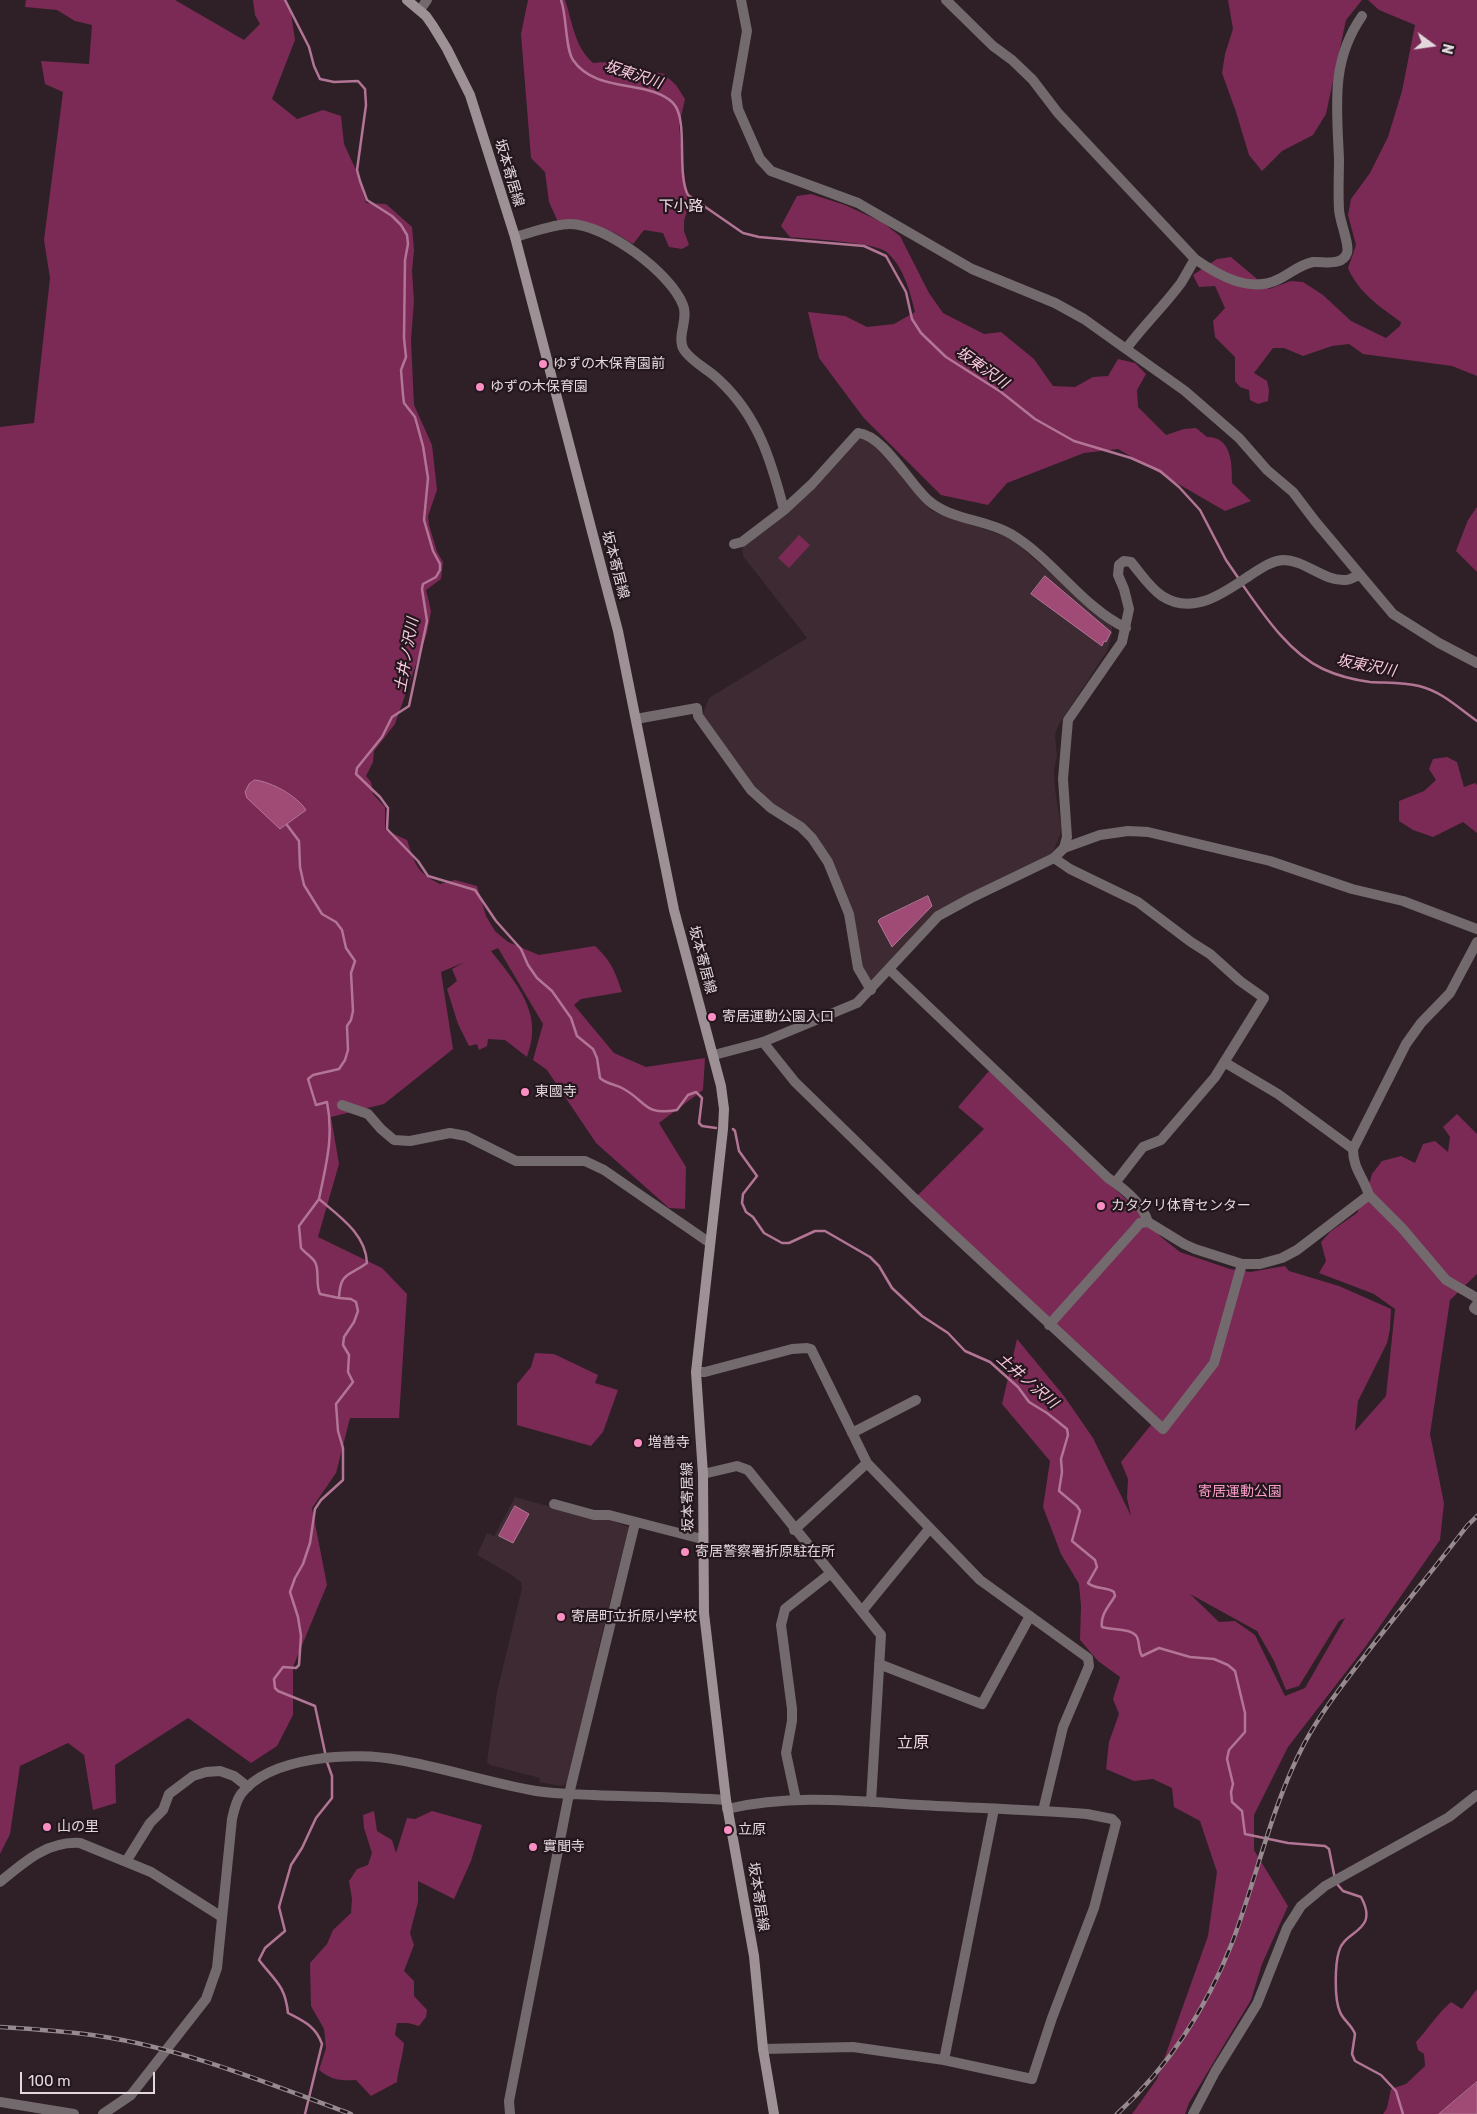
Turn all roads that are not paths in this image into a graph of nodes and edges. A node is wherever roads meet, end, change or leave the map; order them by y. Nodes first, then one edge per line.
1 (407, 0) edge
2 (427, 0) edge
3 (741, 0) edge
4 (946, 0) edge
5 (420, 10) junction
6 (1362, 16) dead end
7 (514, 237) junction
8 (1195, 259) junction
9 (1126, 349) junction
10 (784, 510) junction
11 (734, 544) dead end
12 (1359, 574) junction
13 (1126, 628) junction
14 (1477, 662) edge
15 (636, 719) junction
16 (1064, 848) junction
17 (1054, 858) junction
18 (1477, 929) edge
19 (1477, 942) edge
20 (890, 970) junction
21 (872, 990) junction
22 (763, 1042) junction
23 (714, 1056) junction
24 (1224, 1062) junction
25 (342, 1105) dead end
26 (1353, 1149) junction
27 (1115, 1183) junction
28 (1369, 1195) junction
29 (1148, 1222) junction
30 (710, 1243) junction
31 (1242, 1264) junction
32 (1477, 1298) edge
33 (1477, 1304) edge
34 (1477, 1310) edge
35 (1049, 1325) junction
36 (696, 1372) junction
37 (916, 1400) dead end
38 (852, 1433) junction
39 (867, 1463) junction
40 (703, 1474) junction
41 (554, 1504) dead end
42 (635, 1523) junction
43 (930, 1528) junction
44 (794, 1530) junction
45 (702, 1539) junction
46 (831, 1573) junction
47 (862, 1611) junction
48 (1030, 1616) junction
49 (879, 1664) junction
50 (248, 1786) junction
51 (570, 1794) junction
52 (1477, 1795) edge
53 (796, 1800) junction
54 (871, 1802) junction
55 (726, 1805) junction
56 (994, 1809) junction
57 (1043, 1811) junction
58 (127, 1860) junction
59 (0, 1882) edge
60 (222, 1917) junction
61 (764, 2049) junction
62 (944, 2060) junction
63 (0, 2102) edge
64 (74, 2114) edge
65 (104, 2114) edge
66 (510, 2114) edge
67 (774, 2114) edge
68 (1193, 2114) edge

1 - 5 main road, 坂本寄居線
2 - 5 street
3 - 9 street
4 - 8 street
5 - 7 main road, 坂本寄居線
6 - 8 street
7 - 10 street
7 - 15 main road, 坂本寄居線
8 - 9 street
9 - 12 street
10 - 11 street
10 - 13 street
12 - 13 street
12 - 14 street
13 - 16 street
15 - 21 street
15 - 23 main road, 坂本寄居線
16 - 17 street
16 - 18 street
17 - 20 street
17 - 24 street
19 - 26 street
20 - 21 street
20 - 27 street
21 - 22 street
22 - 23 street
22 - 35 street
23 - 30 main road, 坂本寄居線
24 - 26 street
24 - 27 street
25 - 30 street
26 - 28 street
27 - 29 street
28 - 31 street
28 - 32 street
29 - 31 street
29 - 35 street
30 - 36 main road, 坂本寄居線
31 - 35 street
33 - 34 street
36 - 38 street
36 - 40 main road, 坂本寄居線
37 - 38 street
38 - 39 street
39 - 43 street
39 - 44 street
40 - 44 street
40 - 45 main road, 坂本寄居線
41 - 42 street
42 - 45 street
42 - 51 street
43 - 47 street
43 - 48 street
44 - 46 street
45 - 55 main road, 坂本寄居線
46 - 47 street
46 - 53 street
47 - 49 street
48 - 49 street
48 - 57 street
49 - 54 street
50 - 51 street
50 - 58 street
50 - 60 street
51 - 55 street
51 - 66 street
52 - 68 street
53 - 54 street
53 - 55 street
54 - 56 street
55 - 61 main road, 坂本寄居線
56 - 57 street
56 - 62 street
57 - 62 street
58 - 59 street
58 - 60 street
60 - 65 street
61 - 62 street
61 - 67 main road, 坂本寄居線
63 - 64 street

